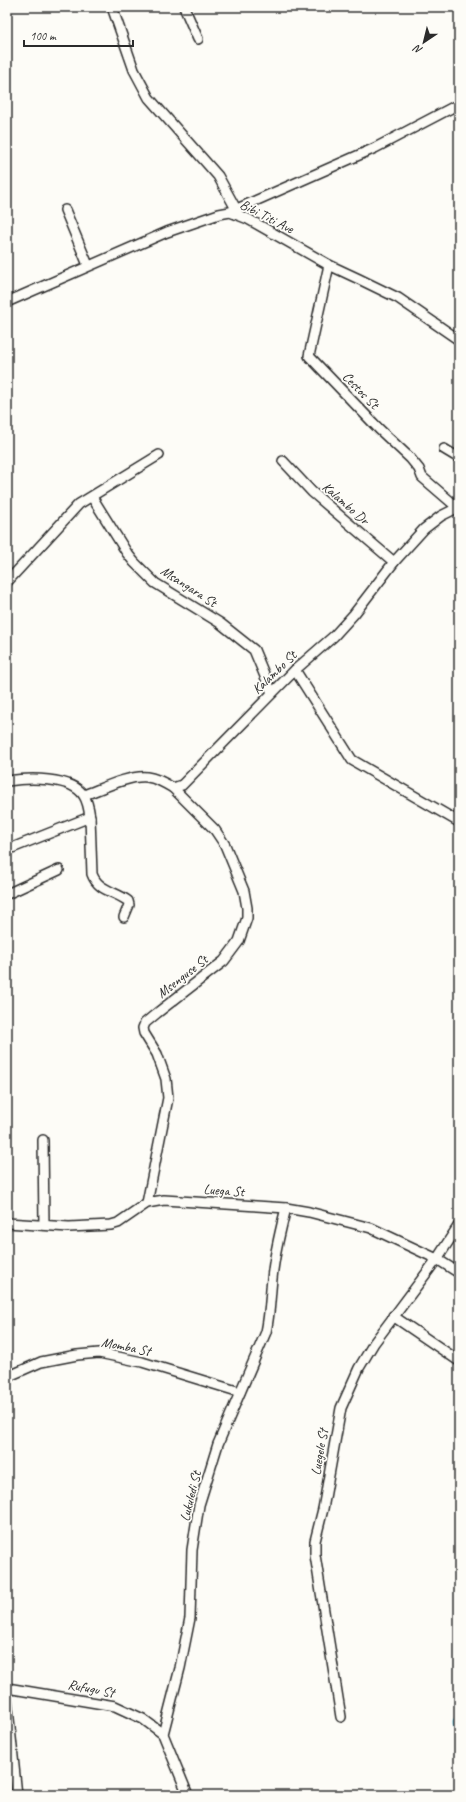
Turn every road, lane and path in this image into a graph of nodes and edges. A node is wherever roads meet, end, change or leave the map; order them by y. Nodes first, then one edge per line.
1 (112, 7) edge
2 (184, 7) edge
3 (198, 39) dead end
4 (459, 104) edge
5 (65, 210) dead end
6 (233, 210) junction
7 (88, 265) junction
8 (329, 266) junction
9 (7, 302) edge
10 (459, 340) edge
11 (444, 449) dead end
12 (159, 455) dead end
13 (459, 458) edge
14 (283, 461) dead end
15 (92, 497) junction
16 (458, 508) edge
17 (394, 562) junction
18 (7, 582) edge
19 (295, 670) junction
20 (272, 693) junction
21 (7, 780) edge
22 (173, 788) junction
23 (84, 795) junction
24 (90, 817) junction
25 (459, 822) edge
26 (7, 850) edge
27 (59, 870) dead end
28 (7, 894) edge
29 (124, 917) dead end
30 (43, 1140) dead end
31 (147, 1203) junction
32 (286, 1208) junction
33 (7, 1223) edge
34 (44, 1225) junction
35 (459, 1225) edge
36 (437, 1259) junction
37 (459, 1273) edge
38 (393, 1316) junction
39 (459, 1361) edge
40 (7, 1377) edge
41 (240, 1392) junction
42 (7, 1688) edge
43 (7, 1699) edge
44 (341, 1717) dead end
45 (163, 1734) junction
46 (17, 1795) edge
47 (188, 1795) edge

1 - 6 street
2 - 3 street
4 - 6 street
5 - 7 street
6 - 7 street, Bibi Titi Ave
6 - 8 street, Bibi Titi Ave
7 - 9 street, Bibi Titi Ave
8 - 10 street, Bibi Titi Ave
8 - 16 street, Cestos St
11 - 13 street
12 - 15 street
14 - 17 street, Kalambo Dr
15 - 18 street
15 - 20 street, Msangara St
16 - 17 street, Kalambo St
17 - 19 street, Kalambo St
19 - 20 street, Kalambo St
19 - 25 street
20 - 22 street, Kalambo St
21 - 23 street
22 - 23 street
22 - 31 street, Msenguse St
23 - 24 street
24 - 26 street
24 - 29 street
27 - 28 street
30 - 34 street
31 - 32 street, Luega St
31 - 34 street, Luega St
32 - 36 street, Luega St
32 - 41 street, Lukuledi St
33 - 34 street, Luega St
35 - 36 street, Luegele St
36 - 37 street, Luega St
36 - 38 street, Luegele St
38 - 39 street
38 - 44 street, Luegele St
40 - 41 street, Momba St
41 - 45 street, Lukuledi St
42 - 45 street, Rufugu St
43 - 46 street
45 - 47 street

